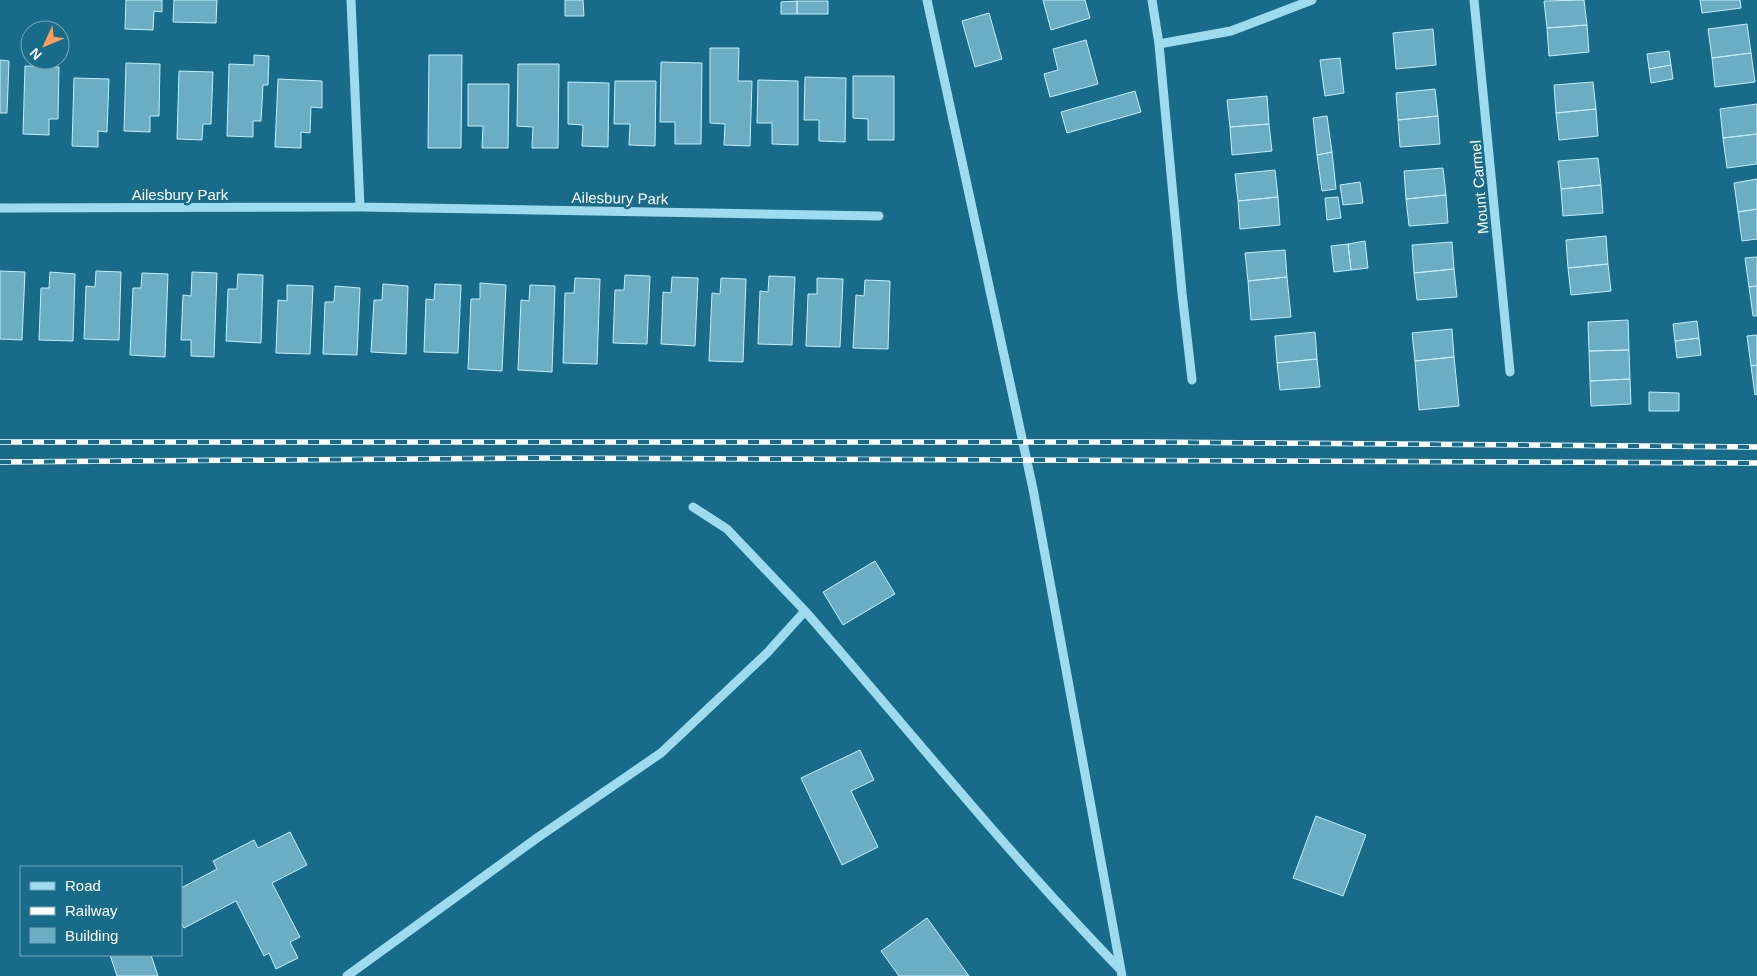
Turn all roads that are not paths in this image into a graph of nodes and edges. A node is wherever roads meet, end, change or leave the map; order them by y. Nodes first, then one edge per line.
1 (351, 0) edge
2 (927, 0) edge
3 (1152, 0) edge
4 (1312, 0) edge
5 (1474, 0) edge
6 (1159, 44) junction
7 (0, 208) edge
8 (360, 208) junction
9 (879, 216) dead end
10 (1510, 372) dead end
11 (1192, 380) dead end
12 (693, 507) dead end
13 (805, 611) junction
14 (1121, 972) edge
15 (347, 976) edge

1 - 8 street
2 - 14 street
3 - 6 street
4 - 6 street
5 - 10 street, Mount Carmel
6 - 11 street
7 - 8 street, Ailesbury Park
8 - 9 street, Ailesbury Park
12 - 13 street
13 - 14 street
13 - 15 street

